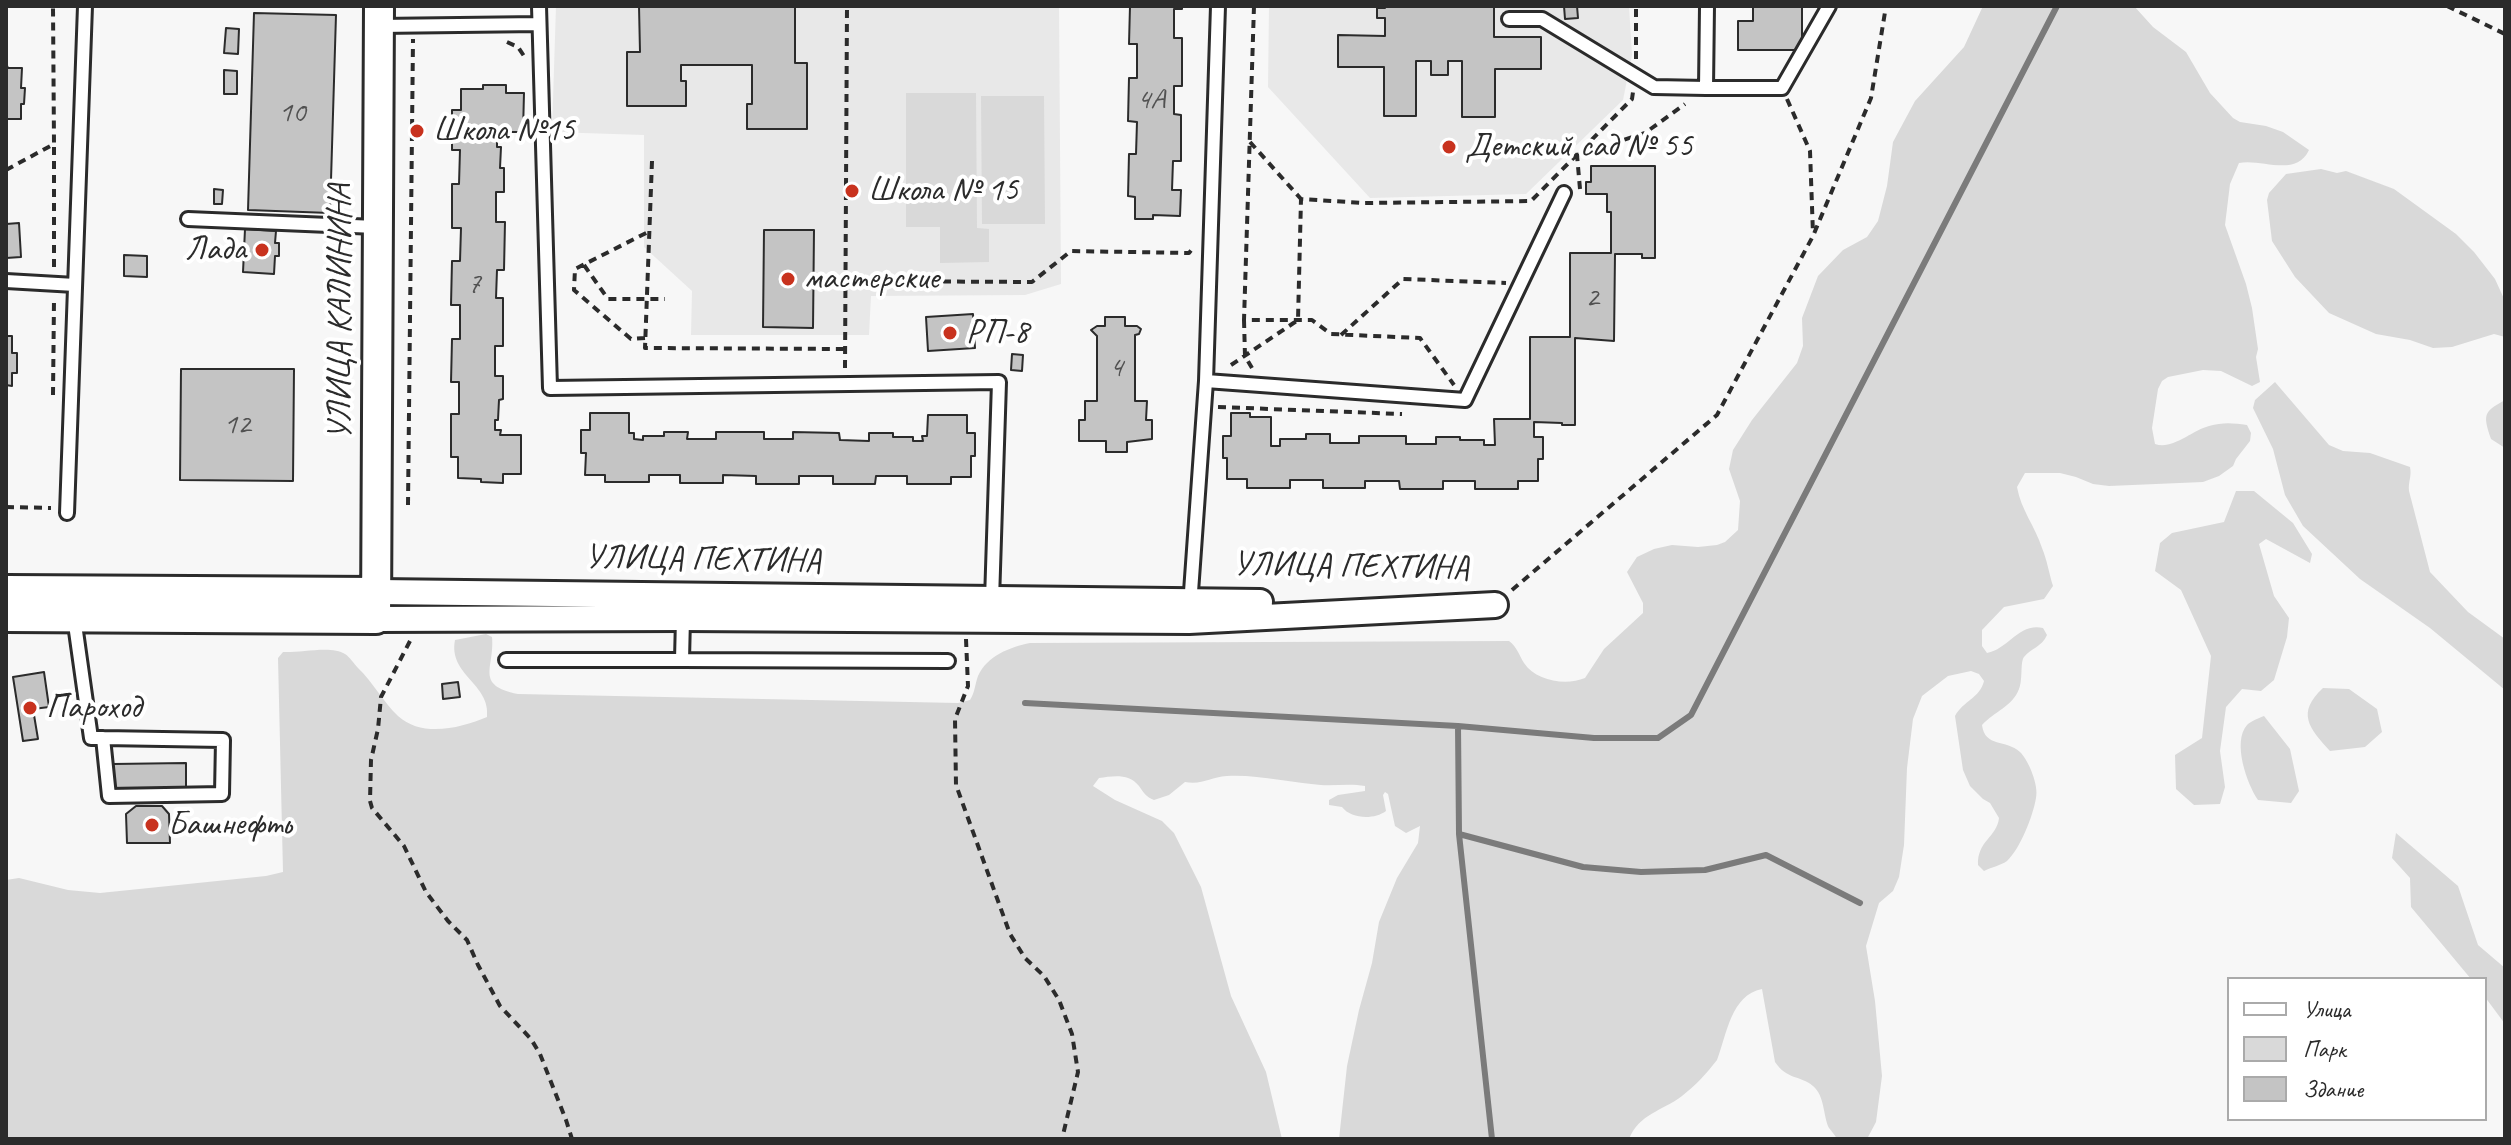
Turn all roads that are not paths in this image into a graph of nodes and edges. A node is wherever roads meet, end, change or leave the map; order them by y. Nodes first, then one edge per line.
1 (85, 6) edge
2 (539, 6) edge
3 (1218, 6) edge
4 (1707, 6) edge
5 (1829, 6) edge
6 (379, 16) edge
7 (1509, 19) dead end
8 (539, 24) junction
9 (1706, 88) junction
10 (1570, 196) road end
11 (188, 219) dead end
12 (376, 227) junction
13 (6, 281) edge
14 (75, 285) junction
15 (1206, 381) junction
16 (67, 513) dead end
17 (6, 590) edge
18 (377, 605) junction
19 (1495, 605) road end
20 (992, 609) junction
21 (1190, 611) junction
22 (6, 617) edge
23 (74, 617) junction
24 (683, 618) junction
25 (506, 660) dead end
26 (682, 660) junction
27 (948, 661) dead end
28 (103, 738) junction

1 - 14 lane
2 - 8 lane
3 - 15 lane
4 - 9 lane
5 - 9 lane
6 - 8 lane
6 - 12 street, УЛИЦА КАЛИНИНА
7 - 9 lane
8 - 20 lane
10 - 15 lane
11 - 12 lane
12 - 18 street, УЛИЦА КАЛИНИНА
13 - 14 lane
14 - 16 lane
15 - 21 lane
17 - 18 street, УЛИЦА ПЕХТИНА
18 - 20 street, УЛИЦА ПЕХТИНА
18 - 23 street, УЛИЦА ПЕХТИНА
18 - 24 street, УЛИЦА ПЕХТИНА
19 - 21 street, УЛИЦА ПЕХТИНА
20 - 21 street, УЛИЦА ПЕХТИНА
20 - 24 street, УЛИЦА ПЕХТИНА
22 - 23 street, УЛИЦА ПЕХТИНА
23 - 28 lane
24 - 26 lane
25 - 26 lane
26 - 27 lane
28 - 28 lane

